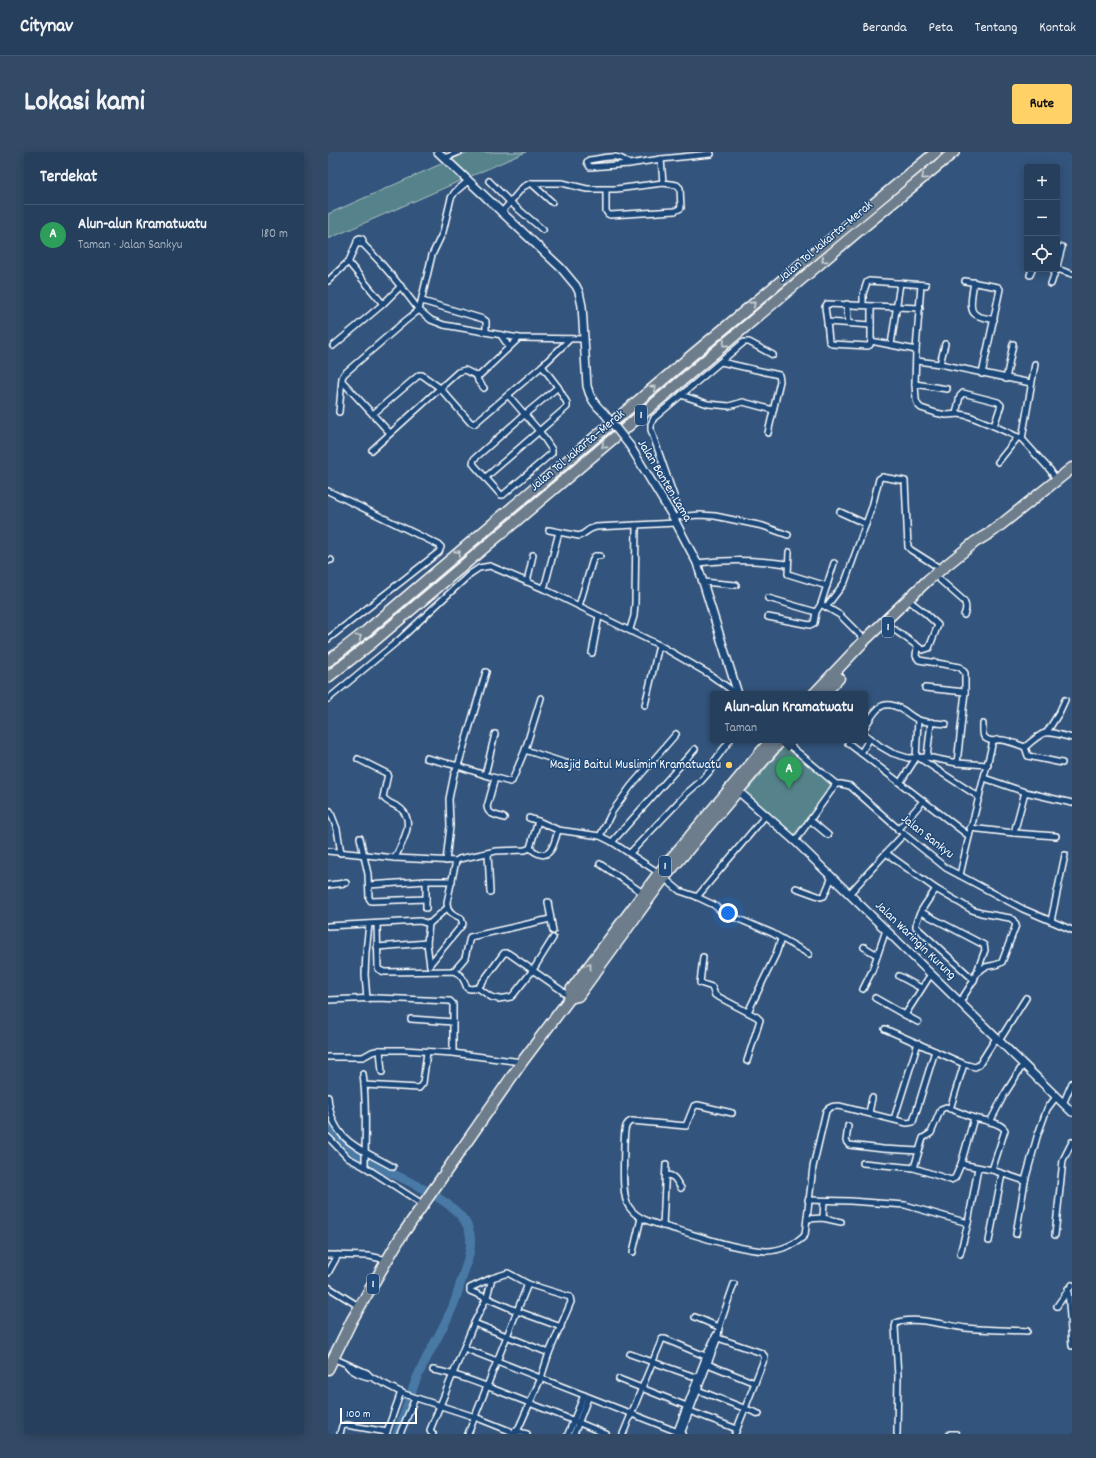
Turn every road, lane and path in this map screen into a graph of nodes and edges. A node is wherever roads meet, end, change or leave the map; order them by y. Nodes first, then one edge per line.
1 (438, 152) edge
2 (460, 152) edge
3 (936, 152) edge
4 (954, 152) edge
5 (711, 154) dead end
6 (670, 155) edge
7 (445, 158) junction
8 (661, 159) junction
9 (629, 164) junction
10 (468, 181) junction
11 (489, 181) dead end
12 (531, 183) junction
13 (663, 183) junction
14 (606, 189) junction
15 (510, 202) junction
16 (552, 202) dead end
17 (501, 213) junction
18 (543, 230) dead end
19 (1062, 247) dead end
20 (1060, 255) edge
21 (348, 262) junction
22 (1060, 269) edge
23 (1031, 272) edge
24 (1056, 272) edge
25 (1072, 274) edge
26 (1030, 275) dead end
27 (965, 280) dead end
28 (328, 281) edge
29 (974, 282) junction
30 (900, 283) junction
31 (1051, 284) dead end
32 (402, 286) junction
33 (422, 301) junction
34 (383, 304) junction
35 (847, 304) junction
36 (863, 305) junction
37 (871, 306) junction
38 (896, 306) junction
39 (920, 308) junction
40 (419, 310) junction
41 (994, 320) junction
42 (827, 322) junction
43 (848, 323) junction
44 (871, 325) junction
45 (486, 332) junction
46 (501, 335) junction
47 (519, 338) junction
48 (570, 339) junction
49 (584, 339) junction
50 (871, 341) junction
51 (945, 344) dead end
52 (1013, 344) dead end
53 (891, 345) junction
54 (333, 346) dead end
55 (509, 347) junction
56 (916, 350) junction
57 (773, 356) dead end
58 (917, 361) junction
59 (722, 362) junction
60 (940, 364) junction
61 (1035, 364) dead end
62 (542, 366) junction
63 (982, 374) junction
64 (477, 376) junction
65 (1006, 379) junction
66 (342, 381) junction
67 (1031, 383) junction
68 (915, 384) junction
69 (558, 387) junction
70 (440, 388) junction
71 (484, 388) dead end
72 (947, 389) dead end
73 (508, 394) junction
74 (681, 396) junction
75 (773, 410) junction
76 (339, 412) dead end
77 (373, 414) junction
78 (956, 414) junction
79 (524, 415) junction
80 (994, 426) junction
81 (540, 432) junction
82 (390, 433) junction
83 (768, 433) dead end
84 (1020, 438) junction
85 (372, 450) dead end
86 (998, 462) dead end
87 (1072, 468) edge
88 (485, 478) junction
89 (1057, 481) junction
90 (328, 491) edge
91 (840, 512) dead end
92 (681, 516) junction
93 (674, 520) junction
94 (866, 524) junction
95 (636, 525) junction
96 (549, 530) dead end
97 (559, 532) junction
98 (788, 535) dead end
99 (789, 552) dead end
100 (533, 555) dead end
101 (600, 556) dead end
102 (697, 563) junction
103 (834, 563) dead end
104 (787, 564) junction
105 (940, 574) junction
106 (527, 582) junction
107 (703, 582) junction
108 (736, 585) dead end
109 (827, 586) junction
110 (544, 589) junction
111 (768, 598) dead end
112 (912, 603) junction
113 (821, 604) junction
114 (579, 606) junction
115 (826, 607) junction
116 (816, 612) junction
117 (964, 615) dead end
118 (599, 616) junction
119 (768, 617) dead end
120 (888, 626) junction
121 (630, 629) junction
122 (328, 639) edge
123 (865, 640) junction
124 (659, 645) junction
125 (917, 646) junction
126 (592, 653) dead end
127 (328, 661) edge
128 (486, 672) dead end
129 (328, 677) edge
130 (925, 688) dead end
131 (734, 691) edge
132 (737, 691) edge
133 (817, 691) edge
134 (827, 691) edge
135 (965, 692) junction
136 (541, 698) dead end
137 (328, 699) edge
138 (1065, 700) dead end
139 (645, 705) dead end
140 (918, 720) junction
141 (868, 722) edge
142 (931, 722) junction
143 (946, 724) dead end
144 (983, 724) dead end
145 (1047, 732) junction
146 (495, 734) dead end
147 (676, 734) dead end
148 (870, 738) joint
149 (1072, 738) edge
150 (868, 741) edge
151 (993, 741) junction
152 (728, 743) edge
153 (769, 743) edge
154 (779, 743) edge
155 (786, 743) edge
156 (848, 743) dead end
157 (867, 743) edge
158 (1025, 747) junction
159 (696, 749) dead end
160 (525, 750) junction
161 (861, 753) junction
162 (927, 757) junction
163 (426, 758) dead end
164 (917, 758) junction
165 (358, 760) dead end
166 (957, 763) junction
167 (1062, 763) dead end
168 (578, 765) dead end
169 (988, 765) junction
170 (458, 766) junction
171 (485, 775) junction
172 (495, 778) junction
173 (984, 778) junction
174 (900, 782) junction
175 (836, 784) junction
176 (738, 792) junction
177 (1025, 792) junction
178 (979, 797) junction
179 (922, 801) junction
180 (1072, 803) edge
181 (330, 811) dead end
182 (766, 815) junction
183 (504, 818) dead end
184 (529, 818) dead end
185 (538, 820) junction
186 (810, 820) junction
187 (970, 828) junction
188 (558, 830) junction
189 (898, 830) junction
190 (1014, 833) junction
191 (904, 834) junction
192 (828, 835) dead end
193 (600, 836) junction
194 (969, 836) junction
195 (1056, 836) dead end
196 (360, 838) dead end
197 (795, 841) junction
198 (612, 842) junction
199 (530, 848) junction
200 (328, 851) edge
201 (341, 853) junction
202 (488, 853) junction
203 (630, 853) junction
204 (886, 853) junction
205 (363, 854) junction
206 (1065, 855) dead end
207 (395, 858) junction
208 (446, 861) junction
209 (456, 861) junction
210 (600, 864) dead end
211 (960, 875) junction
212 (661, 876) junction
213 (832, 877) junction
214 (426, 881) junction
215 (452, 881) junction
216 (346, 882) dead end
217 (369, 884) junction
218 (328, 885) edge
219 (796, 888) dead end
220 (936, 889) junction
221 (490, 892) dead end
222 (643, 893) junction
223 (849, 894) junction
224 (697, 897) junction
225 (426, 899) junction
226 (548, 902) dead end
227 (426, 908) dead end
228 (447, 908) junction
229 (921, 912) junction
230 (550, 919) junction
231 (1051, 921) junction
232 (369, 924) junction
233 (377, 924) junction
234 (430, 924) junction
235 (328, 926) edge
236 (886, 930) junction
237 (1072, 930) edge
238 (553, 931) dead end
239 (553, 938) dead end
240 (781, 939) junction
241 (428, 943) junction
242 (377, 947) junction
243 (864, 947) dead end
244 (809, 954) dead end
245 (877, 955) junction
246 (703, 957) dead end
247 (430, 964) junction
248 (533, 970) junction
249 (430, 971) junction
250 (454, 971) junction
251 (976, 972) junction
252 (931, 974) junction
253 (899, 976) dead end
254 (974, 980) junction
255 (478, 988) junction
256 (921, 988) junction
257 (863, 989) dead end
258 (367, 998) junction
259 (570, 998) junction
260 (875, 998) dead end
261 (1026, 998) dead end
262 (328, 1000) edge
263 (960, 1002) junction
264 (748, 1012) junction
265 (905, 1015) junction
266 (411, 1019) dead end
267 (453, 1022) junction
268 (918, 1022) dead end
269 (885, 1028) dead end
270 (997, 1040) junction
271 (918, 1043) junction
272 (380, 1050) junction
273 (935, 1051) junction
274 (427, 1052) junction
275 (453, 1053) junction
276 (328, 1057) edge
277 (747, 1061) dead end
278 (522, 1062) junction
279 (964, 1064) junction
280 (1023, 1065) junction
281 (382, 1072) dead end
282 (363, 1074) dead end
283 (1072, 1084) edge
284 (364, 1085) junction
285 (328, 1097) edge
286 (1056, 1097) junction
287 (872, 1098) dead end
288 (1063, 1104) junction
289 (950, 1109) junction
290 (1072, 1112) edge
291 (732, 1113) dead end
292 (869, 1113) junction
293 (974, 1118) junction
294 (894, 1119) junction
295 (990, 1122) junction
296 (848, 1126) dead end
297 (328, 1137) edge
298 (1072, 1142) edge
299 (919, 1151) junction
300 (364, 1154) junction
301 (863, 1163) dead end
302 (666, 1164) dead end
303 (961, 1164) junction
304 (365, 1165) junction
305 (393, 1167) dead end
306 (914, 1168) junction
307 (978, 1168) junction
308 (992, 1170) junction
309 (1002, 1174) junction
310 (666, 1175) junction
311 (1025, 1181) junction
312 (681, 1188) dead end
313 (808, 1200) junction
314 (824, 1200) junction
315 (424, 1204) junction
316 (641, 1218) junction
317 (807, 1218) junction
318 (823, 1218) junction
319 (841, 1222) dead end
320 (968, 1223) junction
321 (663, 1226) junction
322 (1016, 1234) dead end
323 (1055, 1235) dead end
324 (989, 1241) dead end
325 (633, 1252) dead end
326 (960, 1254) dead end
327 (328, 1255) edge
328 (338, 1255) junction
329 (387, 1260) junction
330 (328, 1273) edge
331 (492, 1278) junction
332 (528, 1284) junction
333 (734, 1284) dead end
334 (1072, 1285) edge
335 (328, 1287) edge
336 (1068, 1289) junction
337 (487, 1297) junction
338 (1057, 1306) dead end
339 (360, 1307) junction
340 (517, 1311) junction
341 (695, 1317) dead end
342 (474, 1323) junction
343 (561, 1327) junction
344 (1027, 1331) dead end
345 (717, 1333) junction
346 (506, 1336) junction
347 (1072, 1346) edge
348 (464, 1348) junction
349 (549, 1353) junction
350 (630, 1354) dead end
351 (708, 1357) junction
352 (496, 1361) junction
353 (652, 1361) junction
354 (705, 1363) junction
355 (330, 1364) edge
356 (433, 1370) dead end
357 (454, 1374) junction
358 (541, 1378) junction
359 (619, 1379) dead end
360 (699, 1379) junction
361 (754, 1383) junction
362 (487, 1386) junction
363 (642, 1388) junction
364 (695, 1389) junction
365 (403, 1393) junction
366 (586, 1396) junction
367 (413, 1397) junction
368 (530, 1403) junction
369 (440, 1406) junction
370 (688, 1408) junction
371 (745, 1410) junction
372 (631, 1414) junction
373 (759, 1414) dead end
374 (475, 1416) junction
375 (576, 1421) junction
376 (514, 1432) edge
377 (736, 1432) edge
378 (386, 1433) edge
379 (679, 1433) edge
380 (340, 1434) edge
381 (400, 1434) edge
382 (432, 1434) edge
383 (468, 1434) edge
384 (527, 1434) edge
385 (568, 1434) edge
386 (574, 1434) edge
387 (606, 1434) edge
388 (623, 1434) edge
389 (897, 1434) edge
390 (950, 1434) edge
391 (956, 1434) edge

1 - 7 main road, Jalan Banten Lama
2 - 7 street
127 -> 3 highway, Jalan Tol Jakarta–Merak / 1
4 -> 129 highway, Jalan Tol Jakarta–Merak / 1
5 - 6 street
6 - 8 street
7 - 10 main road, Jalan Banten Lama
8 - 9 street
8 - 13 street
9 - 9 street
10 - 17 main road, Jalan Banten Lama
10 - 33 street
11 - 15 street
12 - 14 street
12 - 15 street
12 - 16 street
13 - 14 street
13 - 14 street
15 - 17 street
15 - 18 street
17 - 49 main road, Jalan Banten Lama
19 - 20 street
21 - 28 street
21 - 32 street
21 - 34 street
22 - 25 street
23 - 26 street
24 - 31 street
27 - 29 street
29 - 41 street
29 - 41 street
30 - 36 street
30 - 38 street
30 - 39 street
32 - 34 street
32 - 40 street
33 - 40 street
33 - 45 street
34 - 54 street
35 - 36 street
35 - 42 street
35 - 43 street
36 - 37 street
37 - 38 street
37 - 44 street
38 - 39 street
38 - 53 street
39 - 56 street
40 - 45 street
40 - 66 street
41 - 63 street
42 - 43 street
42 - 50 street
43 - 44 street
44 - 50 street
45 - 46 street
46 - 47 street
46 - 55 street
47 - 48 street
47 - 55 street
48 - 49 street
48 - 62 street
49 - 93 main road, Jalan Banten Lama, bridge
50 - 53 street
51 - 60 street
52 - 65 street
53 - 56 street
55 - 64 street
56 - 58 street
57 - 59 street
58 - 60 street
58 - 68 street
59 - 74 street
59 - 75 street
60 - 63 street
61 - 67 street
62 - 69 street
62 - 73 street
63 - 65 street
64 - 70 street
64 - 71 street
65 - 67 street
66 - 76 street
66 - 77 street
67 - 84 street
68 - 72 street
68 - 78 street
69 - 79 street
69 - 81 street
70 - 73 street
70 - 77 street
70 - 82 street
73 - 79 street
74 - 75 street
74 - 92 street
75 - 83 street
77 - 82 street
78 - 80 street
78 - 80 street
79 - 81 street
79 - 88 street
80 - 84 street
81 - 88 street
81 - 88 street
82 - 85 street
84 - 86 street
84 - 89 street
87 - 89 highway, 1
89 - 105 highway, 1
90 - 122 street
91 - 94 street
92 - 93 street
92 - 98 street
93 - 95 street
93 - 102 main road, Jalan Banten Lama
94 - 105 street
94 - 115 street
95 - 97 street
95 - 121 street
96 - 97 street
97 - 110 street
99 - 104 street
100 - 106 street
101 - 114 street
102 - 104 street
102 - 107 main road, Jalan Banten Lama
103 - 109 street
104 - 109 street
105 - 112 highway, 1
105 - 117 street
105 - 123 highway, 1
106 - 110 street
106 - 137 street
107 - 108 street
107 - 132 main road, Jalan Banten Lama
109 - 113 street
110 - 114 street
111 - 116 street
112 - 120 highway, 1
112 - 125 street
113 - 115 street
113 - 116 street
114 - 118 street
115 - 123 street
116 - 119 street
118 - 121 street
118 - 126 street
120 - 125 street
120 - 134 highway, 1
121 - 124 street
123 - 133 highway, 1
124 - 131 street
124 - 139 street
125 - 135 street
128 - 170 street
130 - 135 street
135 - 166 street
136 - 160 street
138 - 145 street
140 - 141 street
140 - 142 street
140 - 164 street
142 - 143 street
142 - 162 street
144 - 151 street
145 - 149 street
145 - 158 street
146 - 171 street
147 - 193 street
148 - 150 street
148 - 164 street
151 - 158 street
151 - 169 street
152 - 203 street
153 - 212 highway, 1
154 - 176 highway, 1
155 - 175 street, Jalan Sankyu
156 - 161 street
157 - 161 street
158 - 167 street
159 - 198 street
160 - 168 street
160 - 172 street
161 - 174 street
162 - 164 street
162 - 166 street
163 - 170 street
164 - 174 street
164 - 178 street
165 - 207 street
166 - 169 street
169 - 173 street
170 - 171 street
170 - 208 street
171 - 172 street
172 - 183 street
173 - 177 street
173 - 178 street
174 - 179 street
175 - 186 street
175 - 189 street, Jalan Sankyu
176 - 182 main road, Jalan Waringin Kurung
176 - 212 highway, 1
177 - 180 street
177 - 190 street
178 - 187 street
179 - 189 street
179 - 194 street
181 - 201 street
182 - 197 main road, Jalan Waringin Kurung
182 - 224 street
184 - 185 street
185 - 188 street
185 - 199 street
186 - 192 street
186 - 197 street
187 - 190 street
187 - 194 street
188 - 193 street
188 - 199 street
189 - 191 street, Jalan Sankyu
190 - 195 street
191 - 204 street
191 - 211 street, Jalan Sankyu
193 - 198 street
194 - 211 street
196 - 205 street
197 - 213 main road, Jalan Waringin Kurung
198 - 203 street
199 - 202 street
200 - 201 street
201 - 205 street
202 - 209 street
202 - 221 street
203 - 212 street
204 - 220 street
204 - 223 street
205 - 207 street
205 - 217 street
206 - 231 street
207 - 208 street
208 - 209 street
209 - 215 street
210 - 222 street
211 - 231 street, Jalan Sankyu
212 - 222 highway, 1
212 - 224 street
212 - 259 highway, 1
213 - 219 street
213 - 223 main road, Jalan Waringin Kurung
214 - 215 street
214 - 217 street
214 - 225 street
215 - 228 street
216 - 218 street
217 - 225 street
220 - 229 street
220 - 251 street
259 -> 222 highway, 1
223 - 236 main road, Jalan Waringin Kurung
224 - 240 street
225 - 227 street
226 - 230 street
228 - 234 street
228 - 247 street
229 - 251 street
229 - 254 street
230 - 238 street
230 - 250 street
231 - 237 street, Jalan Sankyu
232 - 233 street
232 - 235 street
232 - 258 street
233 - 234 street
233 - 242 street
234 - 241 street
236 - 245 street
236 - 252 main road, Jalan Waringin Kurung
239 - 248 street
240 - 244 street
240 - 264 street
241 - 242 street
241 - 247 street
242 - 249 street
243 - 245 street
245 - 257 street
246 - 264 street
247 - 249 street
248 - 255 street
248 - 255 street
248 - 259 street
249 - 250 street
250 - 255 street
251 - 254 street
252 - 256 street
252 - 263 main road, Jalan Waringin Kurung
253 - 256 street
254 - 263 street
256 - 265 street
258 - 262 street
258 - 267 street
259 - 278 highway, 1
260 - 265 street
261 - 270 street
263 - 270 main road, Jalan Waringin Kurung
264 - 277 street
265 - 268 street
266 - 267 street
267 - 275 street
269 - 271 street
270 - 279 street
270 - 280 main road, Jalan Waringin Kurung
271 - 273 street
271 - 294 street
272 - 274 street
272 - 276 street
272 - 281 street
273 - 279 street
273 - 294 street
274 - 275 street
274 - 284 street
275 - 278 street
278 - 315 highway, 1
279 - 289 street
280 - 286 main road, Jalan Waringin Kurung
280 - 295 street
282 - 284 street
283 - 288 street
284 - 300 street
285 - 300 street
286 - 288 main road, Jalan Waringin Kurung
286 - 311 street
287 - 292 street
288 - 290 main road, Jalan Waringin Kurung
289 - 293 street
289 - 299 street
291 - 316 street
292 - 294 street
292 - 313 street
293 - 295 street
293 - 303 street
295 - 308 street
296 - 299 street
297 - 304 street
298 - 323 street
299 - 306 street
300 - 304 street
300 - 305 street
301 - 306 street
302 - 310 street
303 - 306 street
303 - 307 street
304 - 315 street
307 - 308 street
307 - 320 street
308 - 309 street
309 - 311 street
309 - 324 street
310 - 312 street
310 - 321 street
311 - 322 street
313 - 314 street
313 - 317 street
314 - 318 street
314 - 320 street
315 - 329 highway, 1
316 - 321 street
316 - 325 street
317 - 318 street
317 - 321 street
318 - 319 street
320 - 326 street
327 - 328 street
328 - 329 street
328 - 330 street
329 - 339 highway, 1
331 - 332 street
331 - 337 street
331 - 337 street
332 - 340 street
332 - 343 street
333 - 345 street
334 - 336 street
335 - 339 street
336 - 338 street
336 - 347 street
337 - 340 street
337 - 342 street
339 - 355 highway, 1
340 - 343 street
340 - 346 street
341 - 345 street
342 - 346 street
342 - 348 street
343 - 349 street
344 - 389 street
345 - 351 street
345 - 361 street
346 - 349 street
346 - 352 street
348 - 352 street
348 - 357 street
349 - 358 street
350 - 353 street
351 - 353 street
351 - 354 street
352 - 358 street
352 - 362 street
353 - 360 street
353 - 363 street
354 - 360 street
354 - 361 street
355 - 365 street
356 - 357 street
357 - 362 street
357 - 369 street
358 - 366 street
358 - 368 street
359 - 363 street
360 - 364 street
361 - 371 street
362 - 368 street
362 - 374 street
363 - 370 street
363 - 372 street
364 - 370 street
364 - 371 street
365 - 367 street
365 - 378 street
366 - 372 street
366 - 375 street
367 - 369 street
367 - 381 street
368 - 375 street
368 - 376 street
369 - 374 street
369 - 382 street
370 - 377 street
370 - 379 street
371 - 373 street
371 - 377 street
372 - 379 street
372 - 388 street
374 - 376 street
374 - 383 street
375 - 385 street
375 - 386 street
375 - 387 street
376 - 384 street
378 - 380 street
390 - 391 street

